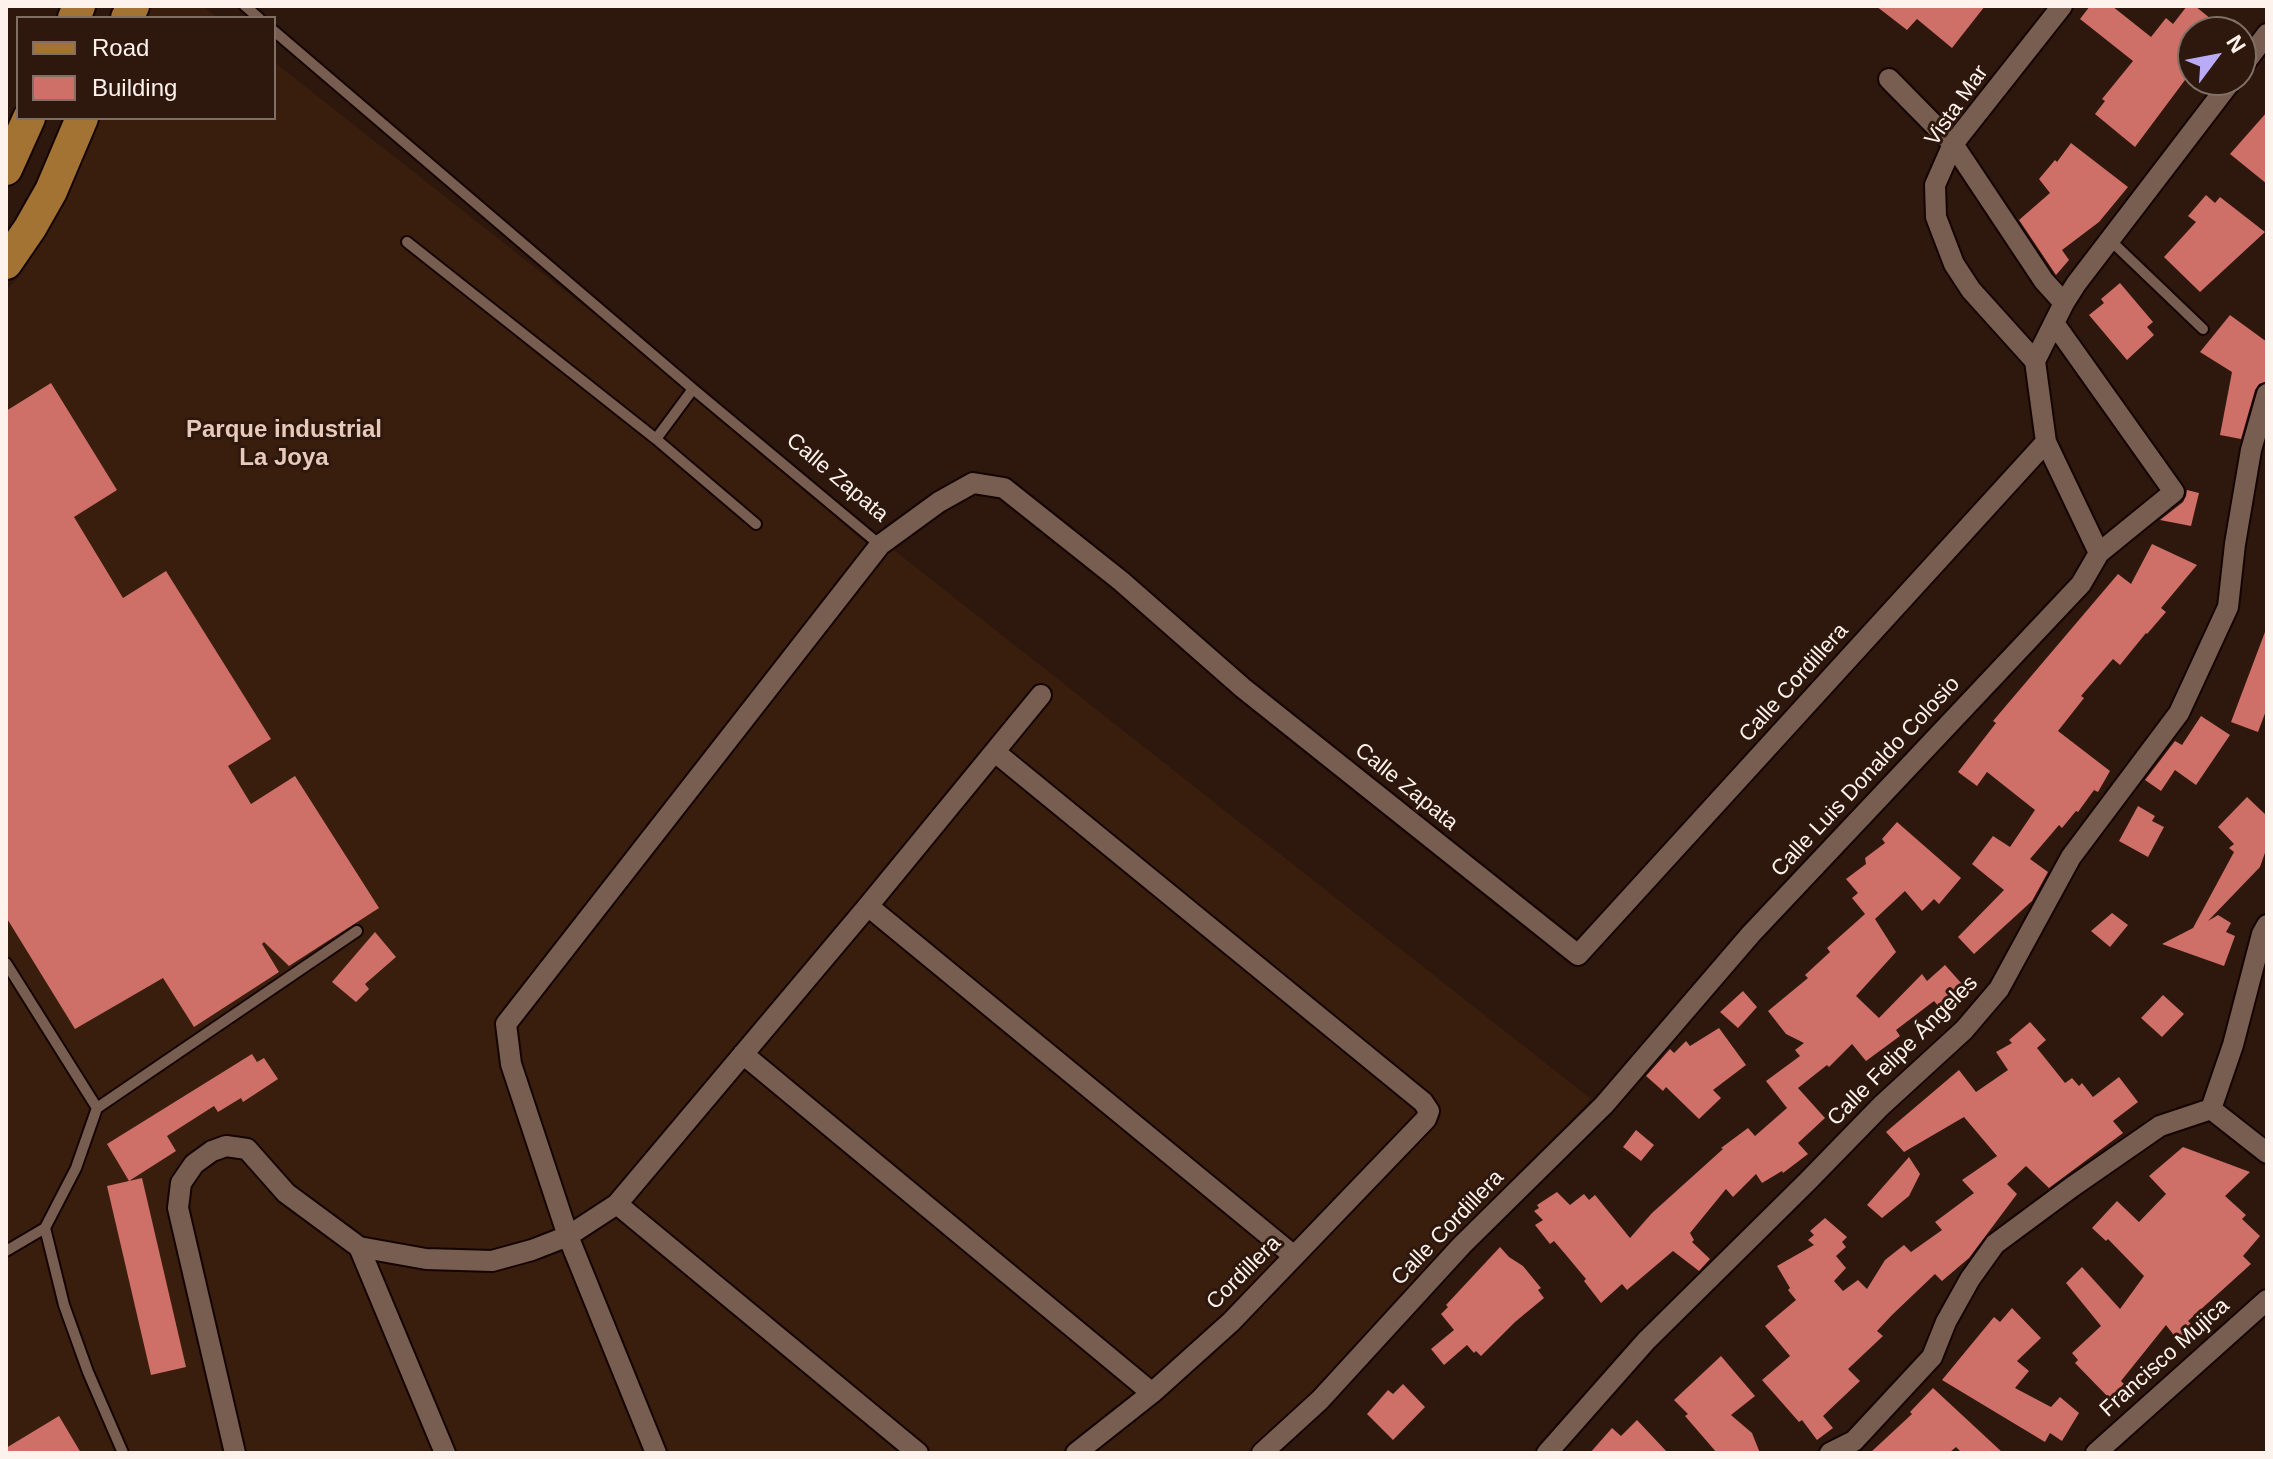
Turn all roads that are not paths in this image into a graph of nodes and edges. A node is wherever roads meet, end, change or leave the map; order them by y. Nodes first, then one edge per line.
1 (2062, 6) edge
2 (276, 33) edge
3 (1889, 79) dead end
4 (2220, 96) edge
5 (28, 120) edge
6 (81, 120) edge
7 (1953, 144) junction
8 (6, 169) edge
9 (2110, 240) junction
10 (407, 242) dead end
11 (6, 263) edge
12 (2064, 303) junction
13 (2054, 323) junction
14 (2203, 329) dead end
15 (2035, 361) junction
16 (693, 389) junction
17 (2267, 394) edge
18 (656, 439) junction
19 (2046, 442) junction
20 (756, 524) dead end
21 (880, 545) junction
22 (2099, 553) junction
23 (1041, 695) dead end
24 (995, 752) junction
25 (868, 906) junction
26 (2267, 925) edge
27 (357, 931) dead end
28 (1578, 955) joint
29 (6, 963) edge
30 (1664, 1033) joint
31 (743, 1054) junction
32 (97, 1108) junction
33 (2211, 1109) junction
34 (2267, 1153) edge
35 (617, 1204) junction
36 (45, 1228) junction
37 (568, 1236) junction
38 (359, 1247) junction
39 (6, 1251) edge
40 (1294, 1256) junction
41 (2267, 1300) edge
42 (1152, 1393) junction
43 (123, 1453) edge
44 (235, 1453) edge
45 (445, 1453) edge
46 (656, 1453) edge
47 (918, 1453) edge
48 (1076, 1453) edge
49 (1262, 1453) edge
50 (1547, 1453) edge
51 (1830, 1453) edge
52 (2096, 1453) edge

1 - 7 street, Vista Mar
2 - 16 lane, Calle Zapata
3 - 7 street
4 - 9 street
5 - 8 main road
6 - 11 main road
7 - 12 street
7 - 15 street, Vista Mar
9 - 12 street
9 - 14 lane
10 - 18 lane
12 - 13 street
13 - 15 street
13 - 22 street, Calle Luis Donaldo Colosio
15 - 19 street
16 - 18 lane
16 - 21 lane, Calle Zapata
17 - 50 street, Calle Felipe Ángeles
18 - 20 lane
19 - 22 street
19 - 28 street, Calle Cordillera
21 - 28 street, Calle Zapata
21 - 37 street
22 - 30 street, Calle Luis Donaldo Colosio
23 - 24 street
24 - 25 street
24 - 40 street, Cordillera
25 - 31 street
25 - 40 street
26 - 33 street
27 - 32 lane
29 - 32 lane
30 - 49 street, Calle Cordillera
31 - 35 street
31 - 42 street
32 - 36 lane
33 - 34 street
33 - 51 street
35 - 37 street
35 - 47 street
36 - 39 lane
36 - 43 lane
37 - 38 street
37 - 46 street
38 - 44 street
38 - 45 street
40 - 42 street, Cordillera
41 - 52 street, Francisco Mujica
42 - 48 street, Cordillera

